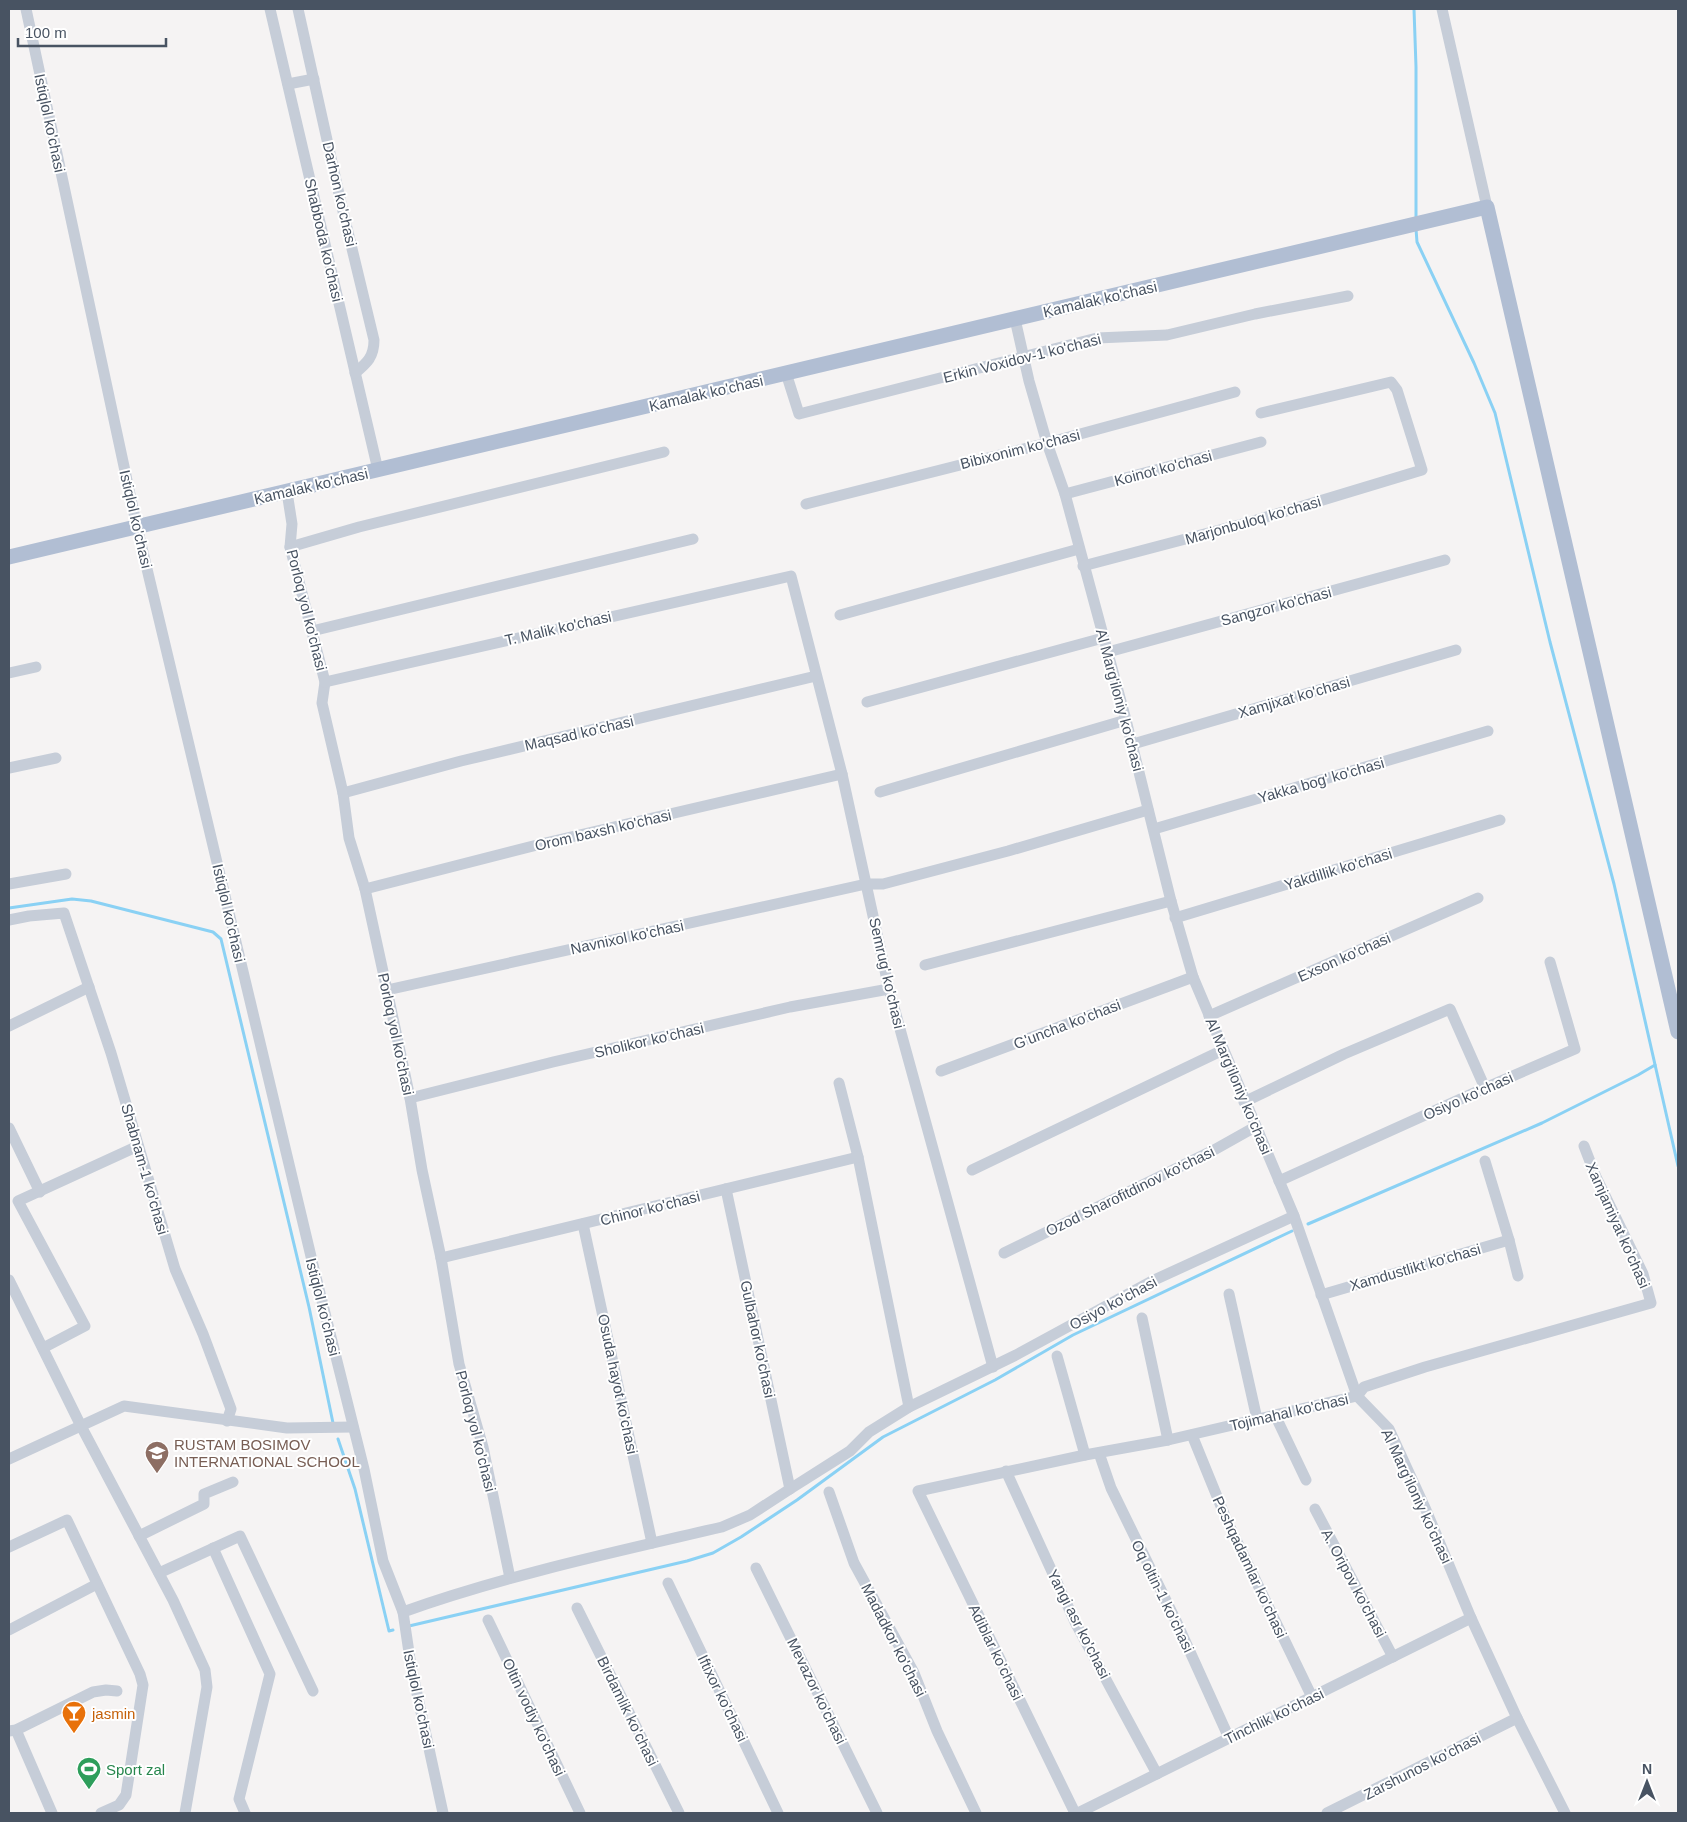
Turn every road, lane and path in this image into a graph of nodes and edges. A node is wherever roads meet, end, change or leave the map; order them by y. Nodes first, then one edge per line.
1 (26, 9) edge
2 (270, 9) edge
3 (298, 9) edge
4 (1442, 9) edge
5 (314, 78) junction
6 (288, 84) junction
7 (1487, 207) junction
8 (1348, 296) dead end
9 (1015, 319) junction
10 (1022, 358) junction
11 (355, 372) junction
12 (786, 373) junction
13 (1235, 392) dead end
14 (1261, 412) dead end
15 (1261, 442) dead end
16 (1047, 443) junction
17 (664, 452) dead end
18 (378, 470) junction
19 (287, 492) junction
20 (1065, 494) junction
21 (806, 504) dead end
22 (137, 527) junction
23 (693, 539) dead end
24 (290, 548) junction
25 (1079, 549) junction
26 (9, 556) edge
27 (1446, 560) dead end
28 (1083, 566) junction
29 (791, 576) joint
30 (840, 615) dead end
31 (312, 630) junction
32 (1103, 638) junction
33 (1456, 650) dead end
34 (1108, 652) junction
35 (36, 667) dead end
36 (9, 673) edge
37 (816, 676) junction
38 (325, 682) junction
39 (867, 702) dead end
40 (1126, 720) junction
41 (1488, 731) dead end
42 (1132, 744) junction
43 (56, 758) dead end
44 (9, 768) edge
45 (842, 774) junction
46 (880, 792) dead end
47 (343, 793) junction
48 (1148, 810) junction
49 (1500, 820) dead end
50 (1154, 829) junction
51 (66, 874) dead end
52 (9, 884) edge
53 (866, 884) junction
54 (365, 889) junction
55 (1478, 898) dead end
56 (1171, 901) junction
57 (1175, 918) junction
58 (9, 920) edge
59 (1550, 962) dead end
60 (924, 965) dead end
61 (1192, 977) junction
62 (89, 987) junction
63 (889, 989) junction
64 (388, 990) junction
65 (1209, 1016) junction
66 (9, 1026) edge
67 (1678, 1032) edge
68 (1223, 1050) junction
69 (941, 1071) dead end
70 (838, 1083) dead end
71 (1485, 1088) junction
72 (410, 1098) junction
73 (1244, 1102) junction
74 (1255, 1127) junction
75 (9, 1128) edge
76 (138, 1146) junction
77 (1584, 1146) dead end
78 (858, 1157) junction
79 (1485, 1161) dead end
80 (972, 1170) dead end
81 (1279, 1181) junction
82 (726, 1189) junction
83 (40, 1192) junction
84 (1294, 1216) junction
85 (583, 1224) junction
86 (1509, 1240) junction
87 (1004, 1253) dead end
88 (441, 1258) junction
89 (1518, 1276) dead end
90 (9, 1280) edge
91 (1229, 1294) dead end
92 (1321, 1295) junction
93 (1651, 1303) joint
94 (1142, 1318) dead end
95 (42, 1348) junction
96 (1057, 1356) dead end
97 (993, 1367) junction
98 (1357, 1396) junction
99 (909, 1406) junction
100 (1275, 1415) junction
101 (1258, 1419) junction
102 (228, 1421) junction
103 (81, 1426) junction
104 (353, 1427) junction
105 (1192, 1435) junction
106 (1168, 1440) junction
107 (1098, 1453) junction
108 (1084, 1455) junction
109 (9, 1459) edge
110 (1006, 1471) junction
111 (1306, 1480) dead end
112 (233, 1482) dead end
113 (790, 1489) junction
114 (918, 1491) joint
115 (829, 1492) dead end
116 (1316, 1508) dead end
117 (139, 1536) junction
118 (652, 1543) junction
119 (9, 1547) edge
120 (213, 1548) junction
121 (756, 1568) dead end
122 (159, 1573) junction
123 (510, 1578) junction
124 (668, 1583) dead end
125 (97, 1584) junction
126 (577, 1608) dead end
127 (403, 1612) junction
128 (1471, 1618) junction
129 (488, 1620) dead end
130 (9, 1630) edge
131 (1394, 1657) junction
132 (117, 1691) dead end
133 (313, 1692) dead end
134 (1312, 1697) junction
135 (1517, 1718) junction
136 (12, 1731) edge
137 (1229, 1738) junction
138 (1157, 1774) junction
139 (187, 1812) edge
140 (52, 1813) edge
141 (101, 1813) edge
142 (245, 1813) edge
143 (444, 1813) edge
144 (580, 1813) edge
145 (679, 1813) edge
146 (778, 1813) edge
147 (877, 1813) edge
148 (976, 1813) edge
149 (1077, 1813) edge
150 (1327, 1813) edge
151 (1565, 1813) edge

1 - 22 street, Istiqlol ko'chasi
2 - 6 street, Shabboda ko'chasi
3 - 5 street, Darhon ko'chasi
4 - 7 street
5 - 6 street
5 - 11 street, Darhon ko'chasi
6 - 11 street, Shabboda ko'chasi
7 - 9 main road, Kamalak ko'chasi
7 - 67 main road
8 - 10 street, Erkin Voxidov-1 ko'chasi
9 - 10 street, Al Marg'iloniy ko'chasi
9 - 12 main road, Kamalak ko'chasi
10 - 12 street, Erkin Voxidov-1 ko'chasi
10 - 16 street, Al Marg'iloniy ko'chasi
11 - 18 street, Shabboda ko'chasi
12 - 18 main road, Kamalak ko'chasi
13 - 16 street, Bibixonim ko'chasi
14 - 28 street, Marjonbuloq ko'chasi
15 - 20 street, Koinot ko'chasi
16 - 20 street, Al Marg'iloniy ko'chasi
16 - 21 street, Bibixonim ko'chasi
17 - 24 street
18 - 19 main road, Kamalak ko'chasi
19 - 22 main road, Kamalak ko'chasi
19 - 24 street, Porloq yol ko'chasi
20 - 25 street, Al Marg'iloniy ko'chasi
22 - 26 main road, Kamalak ko'chasi
22 - 104 street, Istiqlol ko'chasi
23 - 31 street
24 - 31 street, Porloq yol ko'chasi
25 - 28 street, Al Marg'iloniy ko'chasi
25 - 30 street
27 - 34 street, Sangzor ko'chasi
28 - 32 street, Al Marg'iloniy ko'chasi
29 - 37 street, Semrug' ko'chasi
29 - 38 street, T. Malik ko'chasi
31 - 38 street, Porloq yol ko'chasi
32 - 34 street, Al Marg'iloniy ko'chasi
32 - 39 street
33 - 42 street, Xamjixat ko'chasi
34 - 40 street, Al Marg'iloniy ko'chasi
35 - 36 street
37 - 45 street, Semrug' ko'chasi
37 - 47 street, Maqsad ko'chasi
38 - 47 street, Porloq yol ko'chasi
40 - 42 street, Al Marg'iloniy ko'chasi
40 - 46 street
41 - 50 street, Yakka bog' ko'chasi
42 - 48 street, Al Marg'iloniy ko'chasi
43 - 44 street
45 - 53 street, Semrug' ko'chasi
45 - 54 street, Orom baxsh ko'chasi
47 - 54 street, Porloq yol ko'chasi
48 - 50 street, Al Marg'iloniy ko'chasi
48 - 53 street
49 - 57 street, Yakdillik ko'chasi
50 - 56 street, Al Marg'iloniy ko'chasi
51 - 52 street
53 - 63 street, Semrug' ko'chasi
53 - 64 street, Navnixol ko'chasi
54 - 64 street, Porloq yol ko'chasi
55 - 65 street, Exson ko'chasi
56 - 57 street, Al Marg'iloniy ko'chasi
56 - 60 street
57 - 61 street, Al Marg'iloniy ko'chasi
58 - 62 street, Shabnam-1 ko'chasi
59 - 71 street, Osiyo ko'chasi
61 - 65 street, Al Marg'iloniy ko'chasi
61 - 69 street, G'uncha ko'chasi
62 - 66 street
62 - 76 street, Shabnam-1 ko'chasi
63 - 72 street, Sholikor ko'chasi
63 - 97 street, Semrug' ko'chasi
64 - 72 street, Porloq yol ko'chasi
65 - 68 street, Al Marg'iloniy ko'chasi
68 - 73 street, Al Marg'iloniy ko'chasi
68 - 80 street
70 - 78 street
71 - 73 street
71 - 81 street, Osiyo ko'chasi
72 - 88 street, Porloq yol ko'chasi
73 - 74 street, Al Marg'iloniy ko'chasi
74 - 81 street, Al Marg'iloniy ko'chasi
74 - 87 street, Ozod Sharofitdinov ko'chasi
75 - 83 street
76 - 83 street
76 - 102 street, Shabnam-1 ko'chasi
77 - 93 street, Xamjamiyat ko'chasi
78 - 82 street, Chinor ko'chasi
78 - 99 street
79 - 86 street
81 - 84 street, Al Marg'iloniy ko'chasi
82 - 85 street, Chinor ko'chasi
82 - 113 street, Gulbahor ko'chasi
83 - 95 street
84 - 92 street, Al Marg'iloniy ko'chasi
84 - 97 street, Osiyo ko'chasi
85 - 88 street, Chinor ko'chasi
85 - 118 street, Osuda hayot ko'chasi
86 - 89 street
86 - 92 street, Xamdustlikt ko'chasi
88 - 123 street, Porloq yol ko'chasi
90 - 95 street
91 - 101 street
92 - 98 street, Al Marg'iloniy ko'chasi
93 - 98 street, Tojimahal ko'chasi
94 - 106 street
95 - 103 street
96 - 108 street
97 - 99 street, Osiyo ko'chasi
98 - 100 street, Tojimahal ko'chasi
98 - 128 street, Al Marg'iloniy ko'chasi
99 - 113 street, Osiyo ko'chasi
100 - 101 street, Tojimahal ko'chasi
100 - 111 street
101 - 105 street, Tojimahal ko'chasi
102 - 103 street
102 - 104 street
103 - 109 street
103 - 117 street
104 - 127 street, Istiqlol ko'chasi
105 - 106 street, Tojimahal ko'chasi
105 - 134 street, Peshqadamlar ko'chasi
106 - 107 street, Tojimahal ko'chasi
107 - 108 street, Tojimahal ko'chasi
107 - 137 street, Oq oltin-1 ko'chasi
108 - 110 street, Tojimahal ko'chasi
110 - 114 street, Tojimahal ko'chasi
110 - 138 street, Yangi asr ko'chasi
112 - 117 street
113 - 118 street, Osiyo ko'chasi
114 - 149 street, Adiblar ko'chasi
115 - 148 street, Madadkor ko'chasi
116 - 131 street, A. Oripov ko'chasi
117 - 122 street
118 - 123 street, Osiyo ko'chasi
119 - 125 street
120 - 122 street
120 - 133 street
120 - 142 street
121 - 147 street, Mevazor ko'chasi
122 - 139 street
123 - 127 street, Osiyo ko'chasi
124 - 146 street, Iftixor ko'chasi
125 - 130 street
125 - 141 street
126 - 145 street, Birdamlik ko'chasi
127 - 143 street, Istiqlol ko'chasi
128 - 131 street, Tinchlik ko'chasi
128 - 135 street, Al Marg'iloniy ko'chasi
129 - 144 street, Oltin vodiy ko'chasi
131 - 134 street, Tinchlik ko'chasi
132 - 136 street
134 - 137 street, Tinchlik ko'chasi
135 - 150 street, Zarshunos ko'chasi
135 - 151 street, Al Marg'iloniy ko'chasi
136 - 140 street
137 - 138 street, Tinchlik ko'chasi
138 - 149 street, Tinchlik ko'chasi

